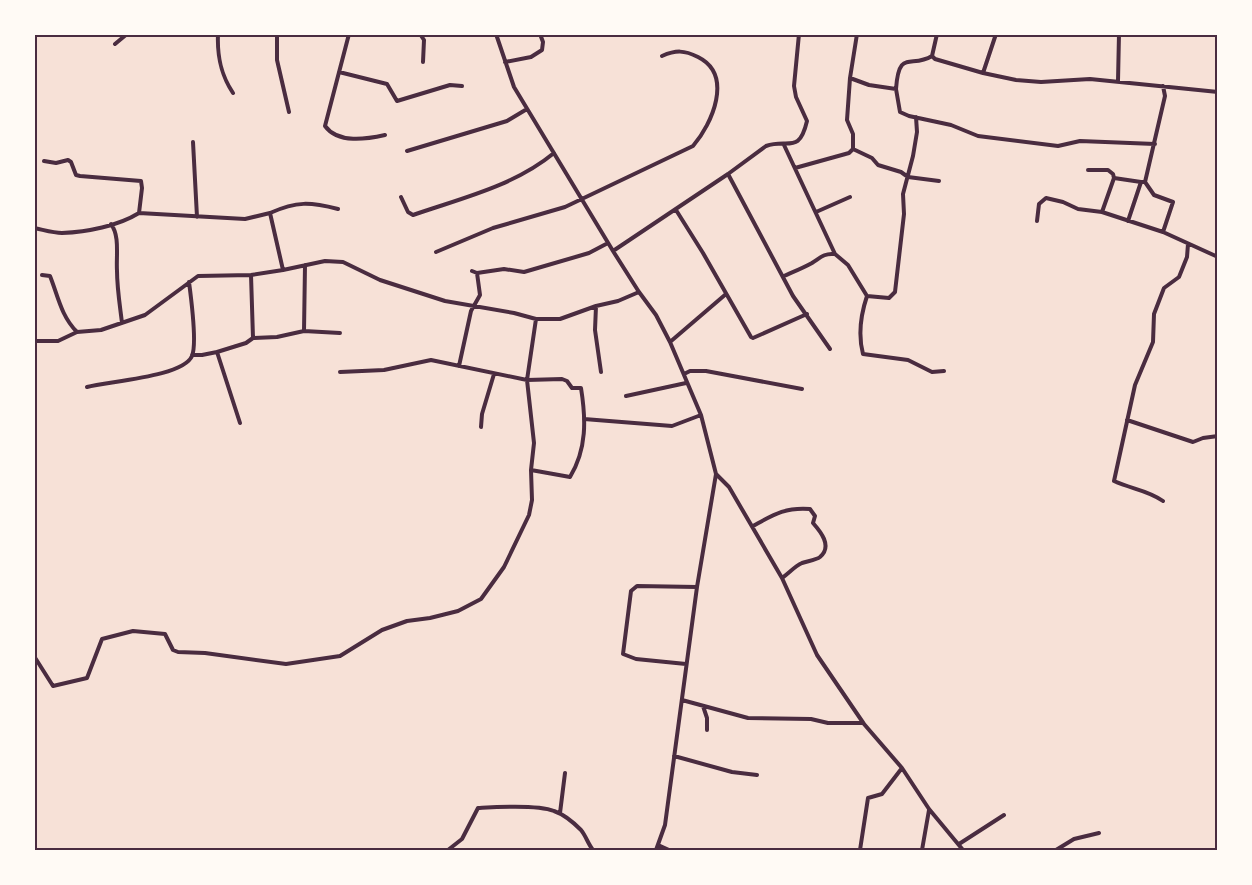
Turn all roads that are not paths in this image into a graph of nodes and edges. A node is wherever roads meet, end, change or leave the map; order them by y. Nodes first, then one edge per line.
1 (127, 34) edge
2 (218, 34) edge
3 (277, 34) edge
4 (349, 34) edge
5 (420, 34) edge
6 (496, 34) edge
7 (540, 34) edge
8 (799, 34) edge
9 (857, 34) edge
10 (937, 34) edge
11 (996, 34) edge
12 (1119, 34) edge
13 (115, 44) dead end
14 (662, 56) dead end
15 (932, 56) junction
16 (423, 62) dead end
17 (505, 62) junction
18 (339, 72) junction
19 (983, 73) junction
20 (850, 78) junction
21 (1118, 81) junction
22 (462, 86) dead end
23 (1163, 86) junction
24 (896, 89) junction
25 (1218, 92) edge
26 (233, 93) dead end
27 (527, 109) junction
28 (289, 112) dead end
29 (916, 117) junction
30 (385, 135) dead end
31 (193, 142) dead end
32 (1155, 144) junction
33 (784, 145) junction
34 (852, 149) junction
35 (407, 151) dead end
36 (554, 153) junction
37 (44, 161) dead end
38 (795, 168) junction
39 (1088, 170) dead end
40 (728, 174) junction
41 (908, 177) junction
42 (1114, 178) junction
43 (939, 181) dead end
44 (1143, 182) junction
45 (401, 197) dead end
46 (850, 197) dead end
47 (580, 198) junction
48 (338, 209) dead end
49 (676, 210) junction
50 (816, 212) junction
51 (1102, 212) junction
52 (139, 213) junction
53 (270, 213) junction
54 (197, 217) junction
55 (1037, 221) dead end
56 (1128, 221) junction
57 (111, 224) junction
58 (34, 228) edge
59 (1163, 232) junction
60 (608, 243) junction
61 (1188, 244) junction
62 (613, 251) junction
63 (436, 252) dead end
64 (835, 254) junction
65 (1218, 257) edge
66 (305, 265) junction
67 (283, 270) junction
68 (42, 275) dead end
69 (251, 275) junction
70 (784, 276) junction
71 (189, 281) junction
72 (639, 292) junction
73 (726, 294) junction
74 (867, 296) junction
75 (475, 305) junction
76 (596, 306) junction
77 (807, 314) junction
78 (536, 319) junction
79 (122, 323) junction
80 (304, 331) junction
81 (77, 332) junction
82 (340, 333) dead end
83 (253, 338) junction
84 (34, 341) edge
85 (670, 342) junction
86 (830, 349) dead end
87 (217, 352) junction
88 (192, 355) junction
89 (459, 366) junction
90 (944, 370) dead end
91 (340, 372) dead end
92 (601, 372) dead end
93 (494, 374) junction
94 (684, 374) junction
95 (527, 380) junction
96 (686, 384) junction
97 (87, 387) dead end
98 (802, 389) dead end
99 (626, 396) dead end
100 (701, 415) junction
101 (584, 419) junction
102 (1127, 420) junction
103 (240, 423) dead end
104 (482, 426) dead end
105 (1218, 436) edge
106 (531, 470) junction
107 (716, 474) junction
108 (1163, 501) dead end
109 (753, 526) junction
110 (782, 578) junction
111 (697, 587) junction
112 (34, 656) edge
113 (686, 664) junction
114 (682, 700) junction
115 (703, 706) junction
116 (864, 723) junction
117 (707, 730) dead end
118 (674, 756) junction
119 (902, 768) junction
120 (565, 773) dead end
121 (757, 775) dead end
122 (929, 809) junction
123 (560, 813) junction
124 (1004, 814) dead end
125 (1099, 833) dead end
126 (959, 844) junction
127 (658, 845) junction
128 (592, 849) edge
129 (448, 850) edge
130 (586, 850) edge
131 (656, 850) edge
132 (669, 850) edge
133 (860, 850) edge
134 (922, 850) edge
135 (963, 850) edge
136 (1056, 850) edge

1 - 13 street
2 - 26 street
3 - 28 street
4 - 18 street
5 - 16 street
6 - 17 street
7 - 17 street
8 - 33 street
9 - 20 street
10 - 15 street
11 - 19 street
12 - 21 street
14 - 47 street
15 - 19 street
15 - 24 street
17 - 27 street
18 - 22 street
18 - 30 street
19 - 21 street
20 - 24 street
20 - 34 street
21 - 23 street
23 - 25 street
23 - 32 street
24 - 29 street
27 - 35 street
27 - 36 street
29 - 32 street
29 - 41 street
31 - 54 street
32 - 44 street
33 - 38 street
33 - 40 street
34 - 38 street
34 - 41 street
36 - 45 street
36 - 47 street
37 - 52 street
38 - 50 street
39 - 42 street
40 - 49 street
40 - 70 street
41 - 43 street
41 - 74 street
42 - 44 street
42 - 51 street
44 - 56 street
44 - 59 street
46 - 50 street
47 - 60 street
47 - 63 street
48 - 53 street
49 - 62 street
49 - 73 street
50 - 64 street
51 - 55 street
51 - 56 street
52 - 54 street
52 - 57 street
53 - 54 street
53 - 67 street
56 - 59 street
57 - 58 street
57 - 79 street
59 - 61 street
60 - 62 street
60 - 75 street
61 - 65 street
61 - 102 street
62 - 72 street
64 - 70 street
64 - 74 street
66 - 67 street
66 - 75 street
66 - 80 street
67 - 69 street
68 - 81 street
69 - 71 street
69 - 83 street
70 - 77 street
71 - 79 street
71 - 88 street
72 - 76 street
72 - 85 street
73 - 77 street
73 - 85 street
74 - 90 street
75 - 78 street
75 - 89 street
76 - 78 street
76 - 92 street
77 - 86 street
78 - 95 street
79 - 81 street
80 - 82 street
80 - 83 street
81 - 84 street
83 - 87 street
85 - 94 street
87 - 88 street
87 - 103 street
88 - 97 street
89 - 91 street
89 - 93 street
93 - 95 street
93 - 104 street
94 - 96 street
94 - 98 street
95 - 101 street
95 - 106 street
96 - 99 street
96 - 100 street
100 - 101 street
100 - 107 street
101 - 106 street
102 - 105 street
102 - 108 street
106 - 112 street
107 - 109 street
107 - 111 street
109 - 110 street
109 - 110 street
110 - 116 street
111 - 113 street
111 - 113 street
113 - 114 street
114 - 115 street
114 - 118 street
115 - 116 street
115 - 117 street
116 - 119 street
118 - 121 street
118 - 127 street
119 - 122 street
119 - 133 street
120 - 123 street
122 - 126 street
122 - 134 street
123 - 128 street
123 - 129 street
124 - 126 street
125 - 136 street
126 - 135 street
127 - 131 street
127 - 132 street
128 - 130 street

